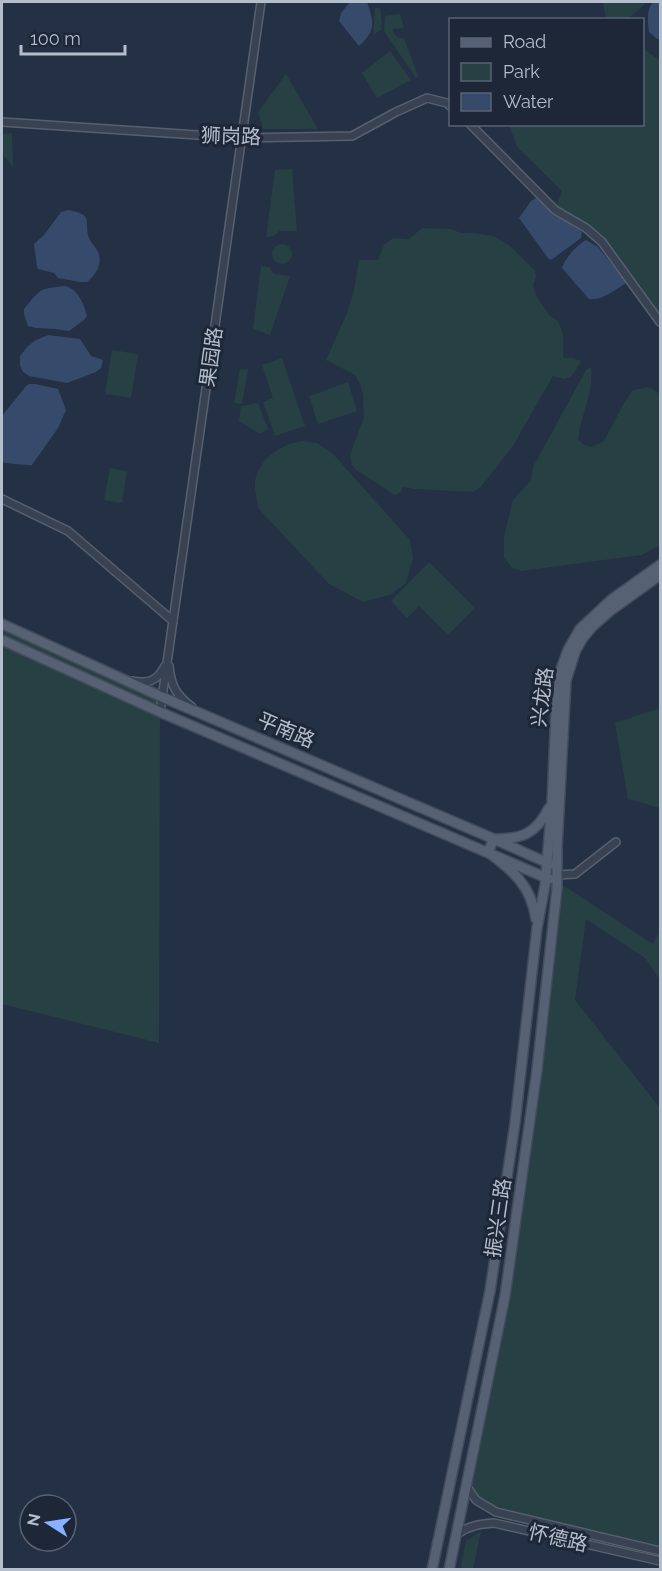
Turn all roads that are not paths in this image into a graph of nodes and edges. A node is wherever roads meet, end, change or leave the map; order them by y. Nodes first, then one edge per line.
1 (261, 2) edge
2 (449, 105) edge
3 (2, 122) edge
4 (472, 126) edge
5 (242, 138) junction
6 (660, 322) edge
7 (2, 499) edge
8 (660, 565) edge
9 (660, 575) edge
10 (173, 621) junction
11 (2, 624) edge
12 (2, 640) edge
13 (168, 658) junction
14 (122, 679) junction
15 (162, 697) junction
16 (160, 712) junction
17 (198, 713) junction
18 (552, 803) junction
19 (494, 839) junction
20 (616, 842) dead end
21 (488, 852) junction
22 (547, 863) junction
23 (557, 875) junction
24 (545, 877) junction
25 (537, 928) junction
26 (460, 1437) junction
27 (476, 1440) junction
28 (467, 1487) junction
29 (457, 1534) junction
30 (660, 1551) edge
31 (660, 1561) edge
32 (432, 1569) edge
33 (449, 1569) edge

1 - 5 street, 果园路
2 - 5 street, 狮岗路
3 - 5 street, 狮岗路
4 - 6 street
5 - 10 street, 果园路
7 - 10 street
8 - 18 main road, 兴龙路
9 - 23 main road, 兴龙路
10 - 13 street, 果园路
11 - 14 main road, 平南路
12 - 16 main road, 平南路
13 - 14 street
13 - 15 street, 果园路
13 - 17 street
14 - 15 main road, 平南路
15 - 16 street, 果园路
15 - 17 main road, 平南路
16 - 21 main road, 平南路
17 - 19 main road, 平南路
18 - 19 main road
18 - 22 main road, 兴龙路
19 - 21 main road
19 - 22 main road, 平南路
20 - 23 street
21 - 24 main road, 平南路
21 - 25 main road
22 - 23 main road, 平南路
22 - 24 main road, 兴龙路
23 - 24 main road, 平南路
23 - 27 main road, 振兴三路
24 - 25 main road, 振兴三路
25 - 26 main road, 振兴三路
26 - 27 main road
26 - 32 main road, 振兴三路
27 - 28 main road, 振兴三路
28 - 29 main road, 振兴三路
28 - 30 street, 怀德路
29 - 31 street, 怀德路
29 - 33 main road, 振兴三路

